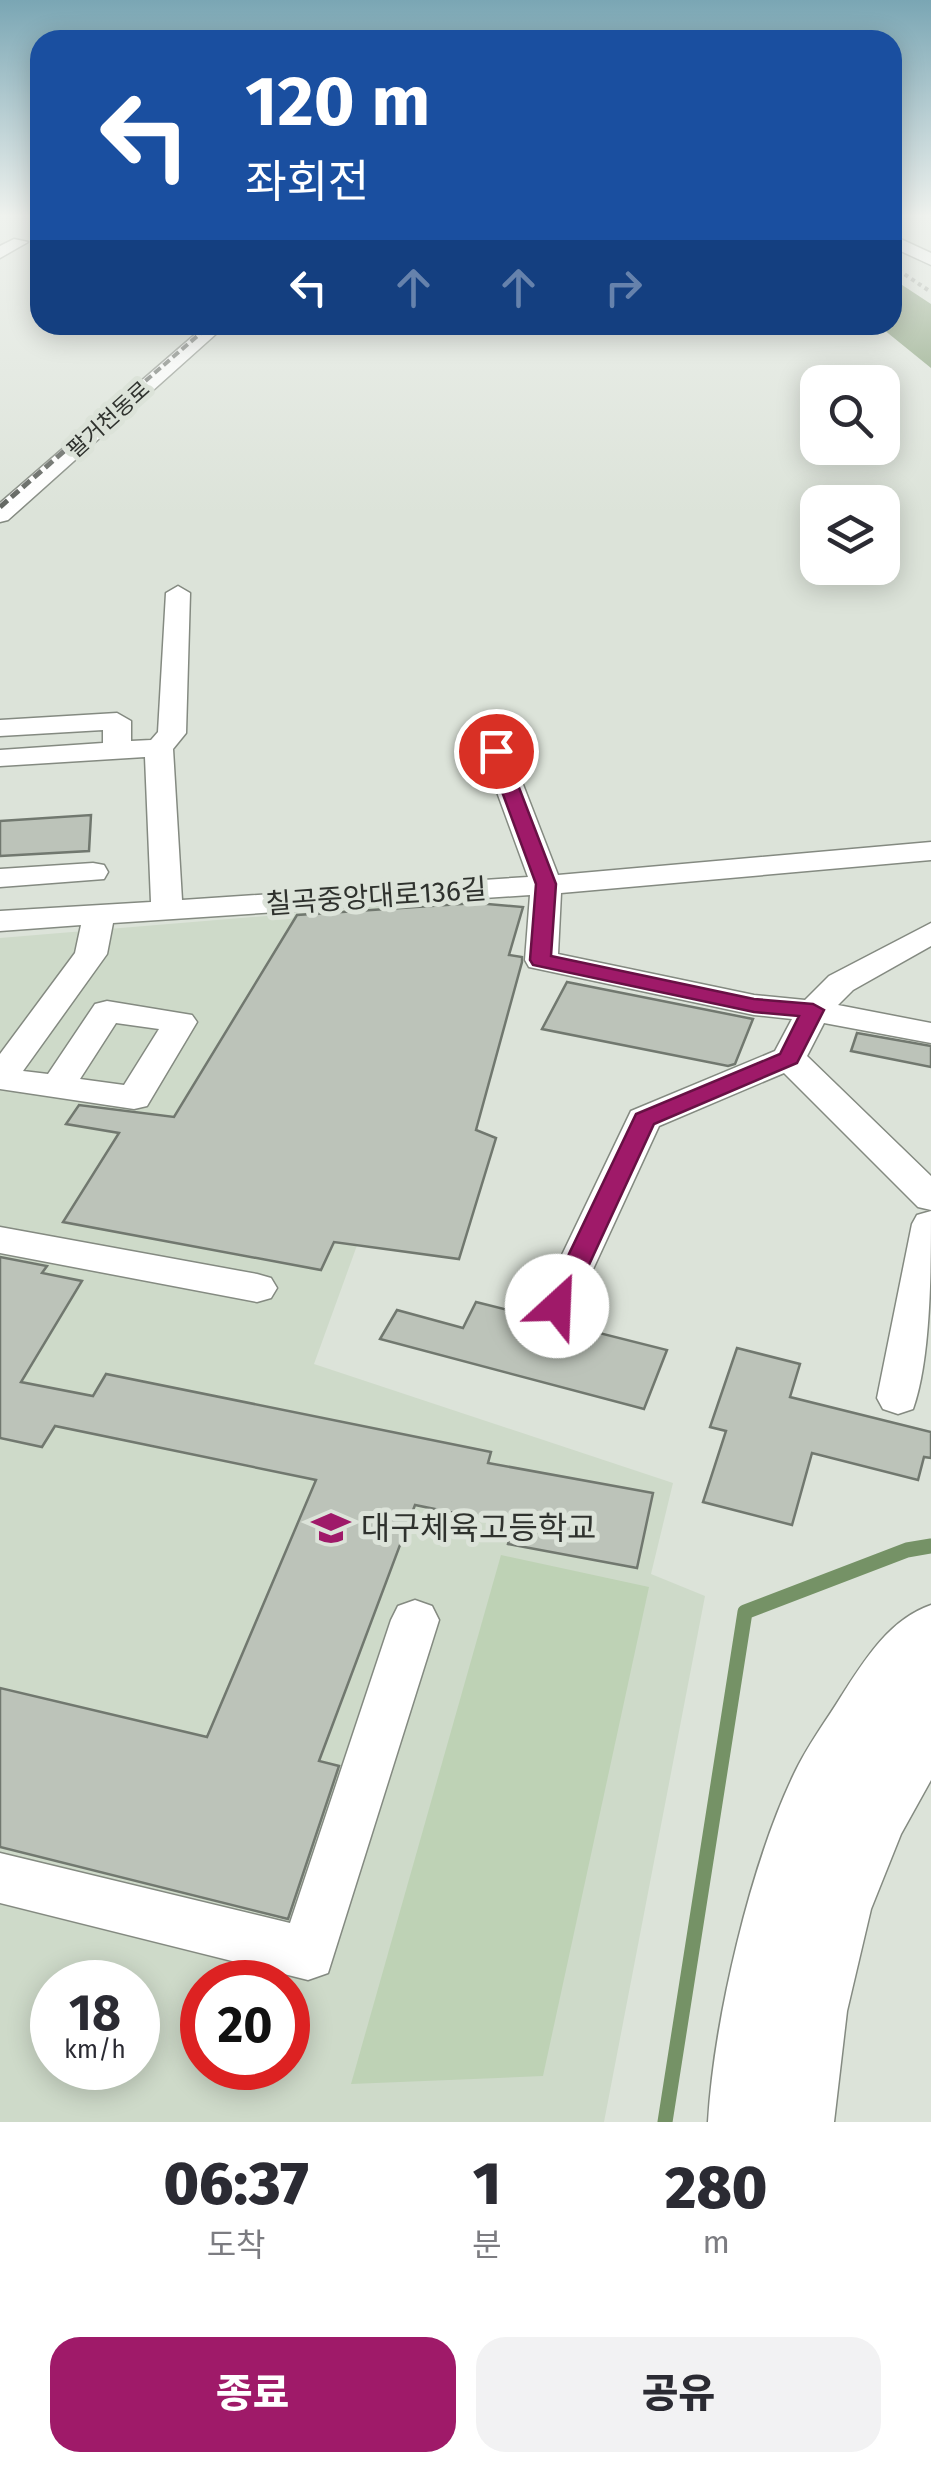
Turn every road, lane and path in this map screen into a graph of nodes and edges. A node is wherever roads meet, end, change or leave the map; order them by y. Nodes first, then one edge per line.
1 (176, 335) edge
2 (205, 335) edge
3 (54, 439) dead end
4 (0, 515) edge
5 (178, 593) dead end
6 (0, 728) edge
7 (159, 748) junction
8 (117, 750) junction
9 (496, 751) dead end
10 (0, 758) edge
11 (931, 851) edge
12 (93, 872) dead end
13 (0, 878) edge
14 (546, 884) junction
15 (167, 910) junction
16 (99, 915) junction
17 (0, 922) edge
18 (931, 933) edge
19 (813, 1010) junction
20 (931, 1033) edge
21 (789, 1058) junction
22 (0, 1078) edge
23 (58, 1086) dead end
24 (931, 1198) edge
25 (931, 1224) edge
26 (0, 1240) edge
27 (258, 1288) dead end
28 (557, 1306) dead end
29 (898, 1398) dead end
30 (415, 1620) dead end
31 (931, 1635) edge
32 (931, 1717) edge
33 (0, 1878) edge
34 (752, 2122) edge
35 (790, 2122) edge

1 - 3 street, 팔거천동로
2 - 4 street, 팔거천동로
5 - 7 street
6 - 8 street
7 - 8 street
7 - 15 street
8 - 10 street
9 - 14 street
11 - 14 street, 칠곡중앙대로136길
12 - 13 street
14 - 15 street, 칠곡중앙대로136길
14 - 19 street
15 - 16 street, 칠곡중앙대로136길
16 - 17 street, 칠곡중앙대로136길
16 - 22 street
18 - 19 street
19 - 20 street
19 - 21 street
21 - 24 street
21 - 28 street
22 - 23 street
25 - 29 street
26 - 27 street
30 - 33 street
31 - 34 highway
32 - 35 highway

